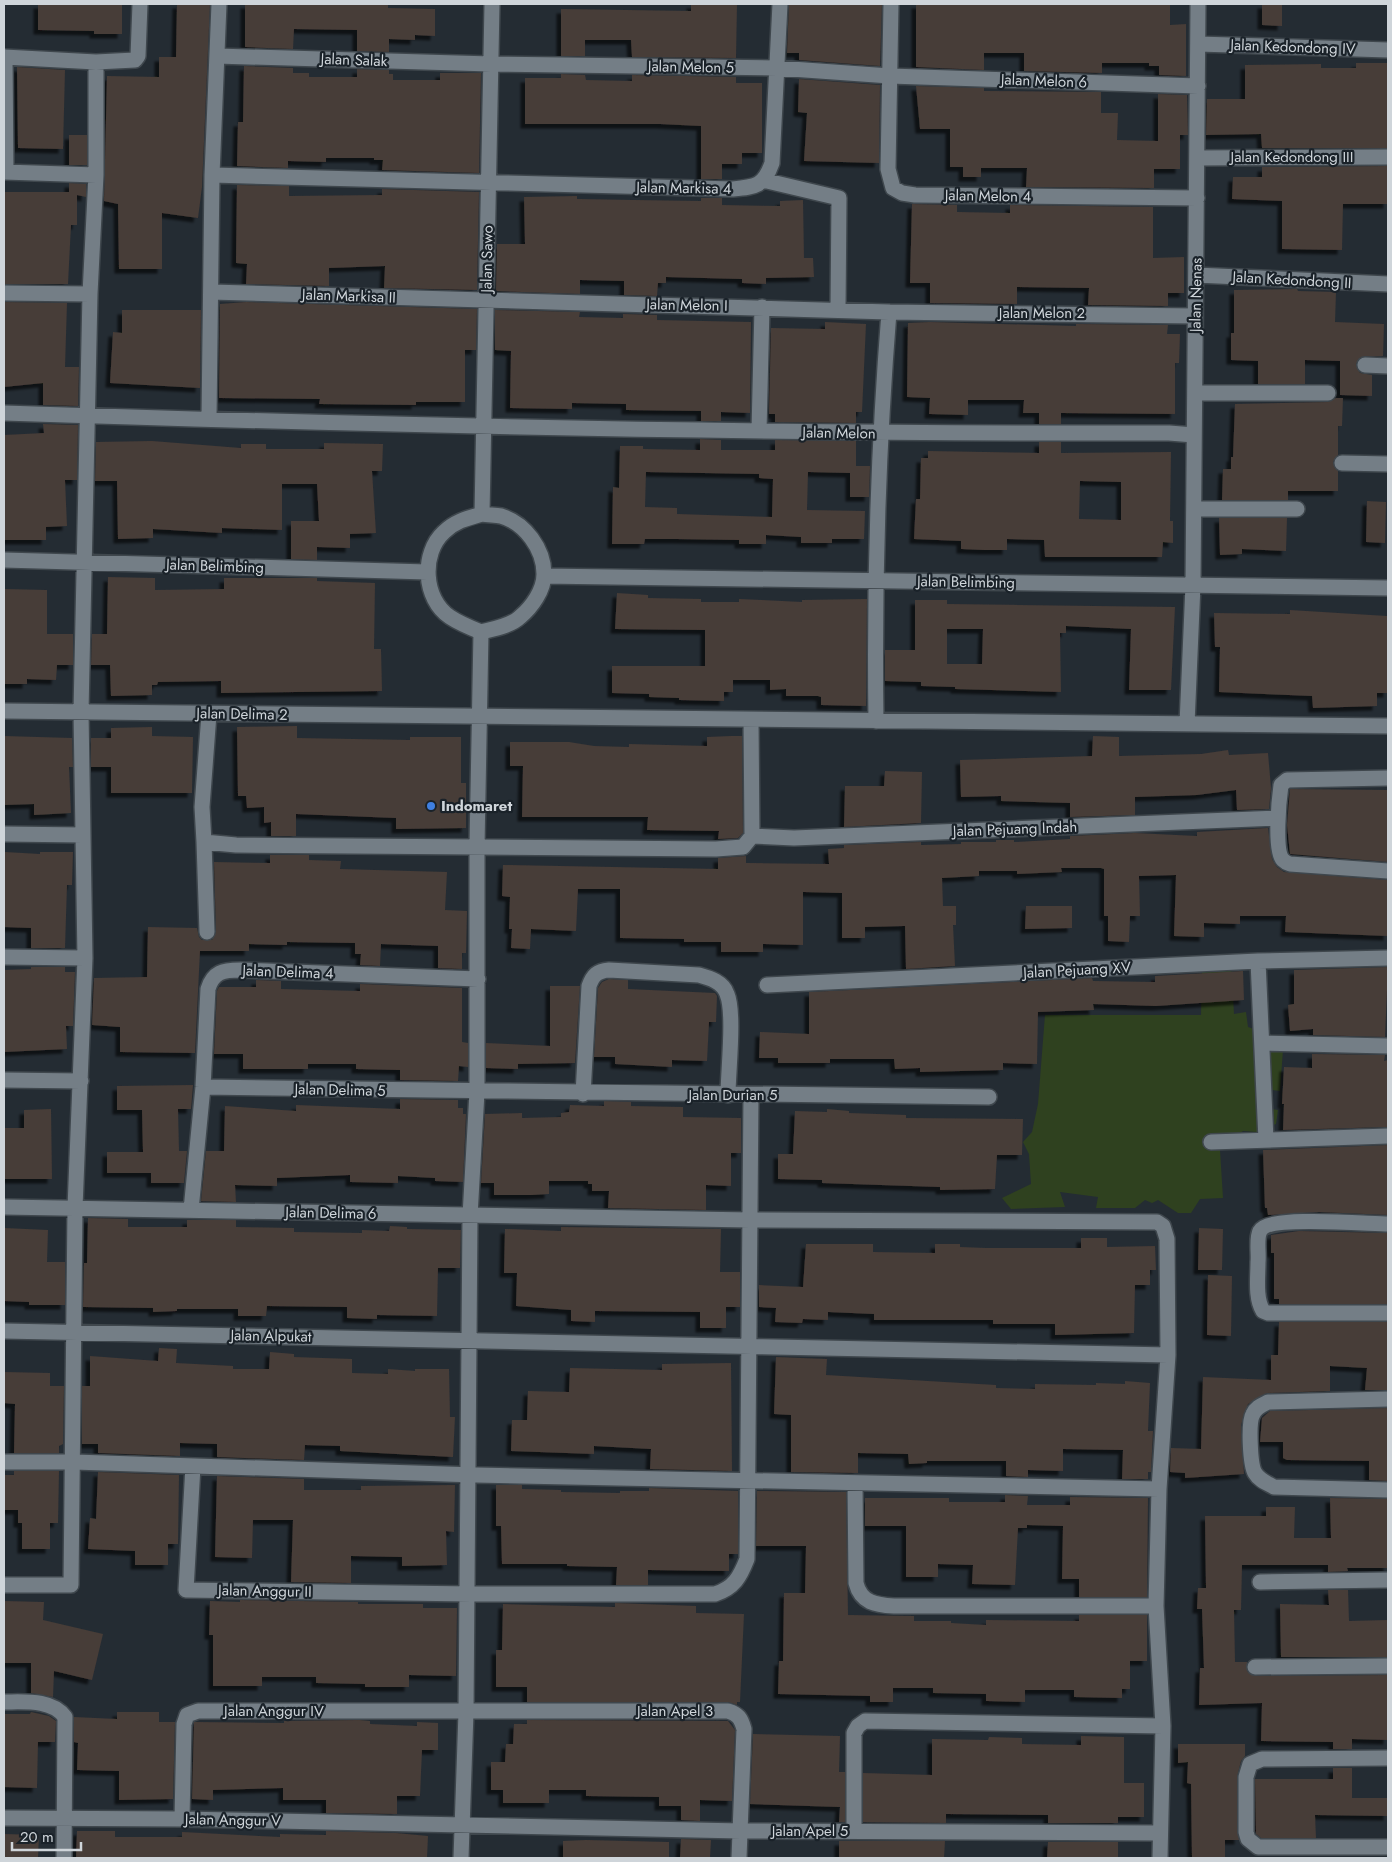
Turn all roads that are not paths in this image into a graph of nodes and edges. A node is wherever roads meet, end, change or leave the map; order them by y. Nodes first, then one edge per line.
1 (140, 4) edge
2 (219, 4) edge
3 (492, 4) edge
4 (780, 4) edge
5 (891, 4) edge
6 (1198, 4) edge
7 (1198, 44) junction
8 (1388, 50) edge
9 (217, 56) junction
10 (4, 57) edge
11 (96, 62) junction
12 (491, 64) junction
13 (777, 68) junction
14 (890, 76) junction
15 (1198, 86) junction
16 (1388, 157) edge
17 (1197, 158) junction
18 (5, 172) edge
19 (212, 175) junction
20 (96, 176) junction
21 (763, 180) junction
22 (489, 184) junction
23 (1197, 198) junction
24 (1196, 275) junction
25 (1388, 284) edge
26 (211, 292) junction
27 (4, 293) edge
28 (90, 294) junction
29 (486, 300) junction
30 (762, 307) junction
31 (838, 310) junction
32 (888, 312) junction
33 (1195, 316) junction
34 (1365, 365) dead end
35 (1388, 366) edge
36 (1195, 393) junction
37 (1328, 393) dead end
38 (4, 412) edge
39 (88, 416) junction
40 (210, 418) junction
41 (484, 427) junction
42 (759, 431) junction
43 (879, 434) junction
44 (1194, 435) junction
45 (1342, 463) dead end
46 (1388, 464) edge
47 (1194, 509) junction
48 (1297, 509) dead end
49 (482, 514) junction
50 (4, 560) edge
51 (85, 562) junction
52 (427, 572) junction
53 (544, 576) junction
54 (875, 580) junction
55 (1193, 585) junction
56 (1388, 588) edge
57 (481, 632) junction
58 (4, 711) edge
59 (81, 712) junction
60 (209, 714) junction
61 (479, 717) junction
62 (751, 720) junction
63 (876, 721) junction
64 (1187, 724) junction
65 (1388, 726) edge
66 (1388, 778) edge
67 (1278, 818) junction
68 (4, 834) edge
69 (83, 835) junction
70 (752, 836) junction
71 (204, 842) junction
72 (477, 846) junction
73 (1388, 871) edge
74 (207, 932) dead end
75 (4, 957) edge
76 (85, 958) junction
77 (1388, 958) edge
78 (1258, 960) junction
79 (478, 979) junction
80 (767, 985) dead end
81 (1262, 1044) junction
82 (1388, 1046) edge
83 (4, 1080) edge
84 (80, 1082) junction
85 (203, 1087) junction
86 (477, 1092) junction
87 (583, 1094) junction
88 (728, 1095) junction
89 (751, 1095) junction
90 (989, 1097) dead end
91 (1388, 1136) edge
92 (1266, 1140) junction
93 (1210, 1142) dead end
94 (4, 1207) edge
95 (75, 1208) junction
96 (192, 1210) junction
97 (470, 1216) junction
98 (750, 1220) junction
99 (1388, 1224) edge
100 (1388, 1313) edge
101 (4, 1331) edge
102 (75, 1331) junction
103 (468, 1340) junction
104 (750, 1346) junction
105 (1168, 1355) junction
106 (1388, 1399) edge
107 (4, 1462) edge
108 (74, 1462) junction
109 (193, 1466) junction
110 (467, 1475) junction
111 (748, 1481) junction
112 (855, 1483) junction
113 (1159, 1490) junction
114 (1388, 1490) edge
115 (1388, 1580) edge
116 (1260, 1582) dead end
117 (4, 1585) edge
118 (467, 1594) junction
119 (1156, 1606) junction
120 (1388, 1666) edge
121 (1255, 1667) dead end
122 (4, 1702) edge
123 (466, 1712) junction
124 (1163, 1726) junction
125 (1388, 1758) edge
126 (4, 1818) edge
127 (65, 1818) junction
128 (182, 1819) junction
129 (461, 1825) junction
130 (741, 1830) junction
131 (854, 1831) junction
132 (1159, 1833) junction
133 (1388, 1847) edge
134 (64, 1858) edge
135 (461, 1858) edge
136 (739, 1858) edge
137 (1160, 1858) edge

1 - 11 street
2 - 9 street
3 - 12 street, Jalan Sawo
4 - 13 street
5 - 14 street, Jalan Melon 4
6 - 7 street, Jalan Nenas
7 - 8 street, Jalan Kedondong IV
7 - 15 street, Jalan Nenas
9 - 12 street, Jalan Salak
9 - 19 street
10 - 11 street
10 - 18 street
11 - 20 street
12 - 13 street, Jalan Melon 5
12 - 22 street, Jalan Sawo
13 - 14 street, Jalan Melon 5
13 - 21 street
14 - 15 street, Jalan Melon 6
14 - 23 street, Jalan Melon 4
15 - 17 street, Jalan Nenas
16 - 17 street, Jalan Kedondong III
17 - 23 street, Jalan Nenas
18 - 20 street
19 - 22 street, Jalan Markisa 4
19 - 26 street
20 - 28 street
21 - 22 street, Jalan Markisa 4
21 - 31 street
22 - 29 street, Jalan Sawo
23 - 24 street, Jalan Nenas
24 - 25 street, Jalan Kedondong II
24 - 33 street, Jalan Nenas
26 - 29 street, Jalan Markisa II
26 - 40 street
27 - 28 street
28 - 39 street
29 - 30 street, Jalan Melon I
29 - 41 street, Jalan Sawo
30 - 31 street, Jalan Melon I
30 - 42 street
31 - 32 street, Jalan Melon I
32 - 33 street, Jalan Melon 2
32 - 43 street
33 - 36 street, Jalan Nenas
34 - 35 street
36 - 37 street
36 - 44 street, Jalan Nenas
38 - 39 street, Jalan Melon
39 - 40 street, Jalan Melon
39 - 51 street
40 - 41 street, Jalan Melon
41 - 42 street, Jalan Melon
41 - 49 street, Jalan Sawo
42 - 43 street, Jalan Melon
43 - 44 street, Jalan Melon
43 - 54 street
44 - 47 street, Jalan Nenas
45 - 46 street
47 - 48 street
47 - 55 street, Jalan Nenas
49 - 52 street
49 - 53 street
50 - 51 street, Jalan Belimbing
51 - 52 street, Jalan Belimbing
51 - 59 street
52 - 57 street
53 - 54 street, Jalan Belimbing
53 - 57 street
54 - 55 street, Jalan Belimbing
54 - 63 street
55 - 56 street, Jalan Belimbing
55 - 64 street, Jalan Nenas
57 - 61 street
58 - 59 street, Jalan Delima 2
59 - 60 street, Jalan Delima 2
59 - 69 street
60 - 61 street, Jalan Delima 2
60 - 71 street
61 - 62 street, Jalan Delima 2
61 - 72 street
62 - 63 street, Jalan Delima 2
62 - 70 street
63 - 64 street, Jalan Delima 2
64 - 65 street, Jalan Delima 2
66 - 67 street
67 - 70 street, Jalan Pejuang Indah
67 - 73 street
68 - 69 street
69 - 76 street
70 - 72 street
71 - 72 street
71 - 74 street
72 - 79 street
75 - 76 street
76 - 84 street
77 - 78 street, Jalan Pejuang XV
78 - 80 street, Jalan Pejuang XV
78 - 81 street
79 - 85 street, Jalan Delima 4
79 - 86 street
81 - 82 street
81 - 92 street
83 - 84 street
84 - 95 street
85 - 86 street, Jalan Delima 5
85 - 96 street
86 - 87 street, Jalan Durian 5
86 - 97 street
87 - 88 street, Jalan Durian 5
87 - 88 street
88 - 89 street, Jalan Durian 5
89 - 90 street, Jalan Durian 5
89 - 98 street
91 - 92 street
92 - 93 street
94 - 95 street, Jalan Delima 6
95 - 96 street, Jalan Delima 6
95 - 102 street
96 - 97 street, Jalan Delima 6
97 - 98 street, Jalan Delima 6
97 - 103 street
98 - 104 street
98 - 105 street, Jalan Delima 6
99 - 100 street
101 - 102 street, Jalan Alpukat
102 - 103 street, Jalan Alpukat
102 - 108 street
103 - 104 street, Jalan Alpukat
103 - 110 street
104 - 105 street, Jalan Alpukat
104 - 111 street
105 - 113 street
106 - 114 street
107 - 108 street
108 - 109 street
108 - 117 street
109 - 110 street
109 - 118 street, Jalan Anggur II
110 - 111 street
110 - 118 street
111 - 112 street
111 - 118 street
112 - 113 street
112 - 119 street
113 - 119 street
115 - 116 street
118 - 123 street
119 - 124 street
120 - 121 street
122 - 127 street
123 - 128 street, Jalan Anggur IV
123 - 129 street
123 - 130 street, Jalan Apel 3
124 - 131 street
124 - 132 street
125 - 133 street
126 - 127 street, Jalan Anggur V
127 - 128 street, Jalan Anggur V
127 - 134 street
128 - 129 street, Jalan Anggur V
129 - 130 street, Jalan Apel 5
129 - 135 street
130 - 131 street, Jalan Apel 5
130 - 136 street, Jalan Apel 3
131 - 132 street, Jalan Apel 5
132 - 137 street

